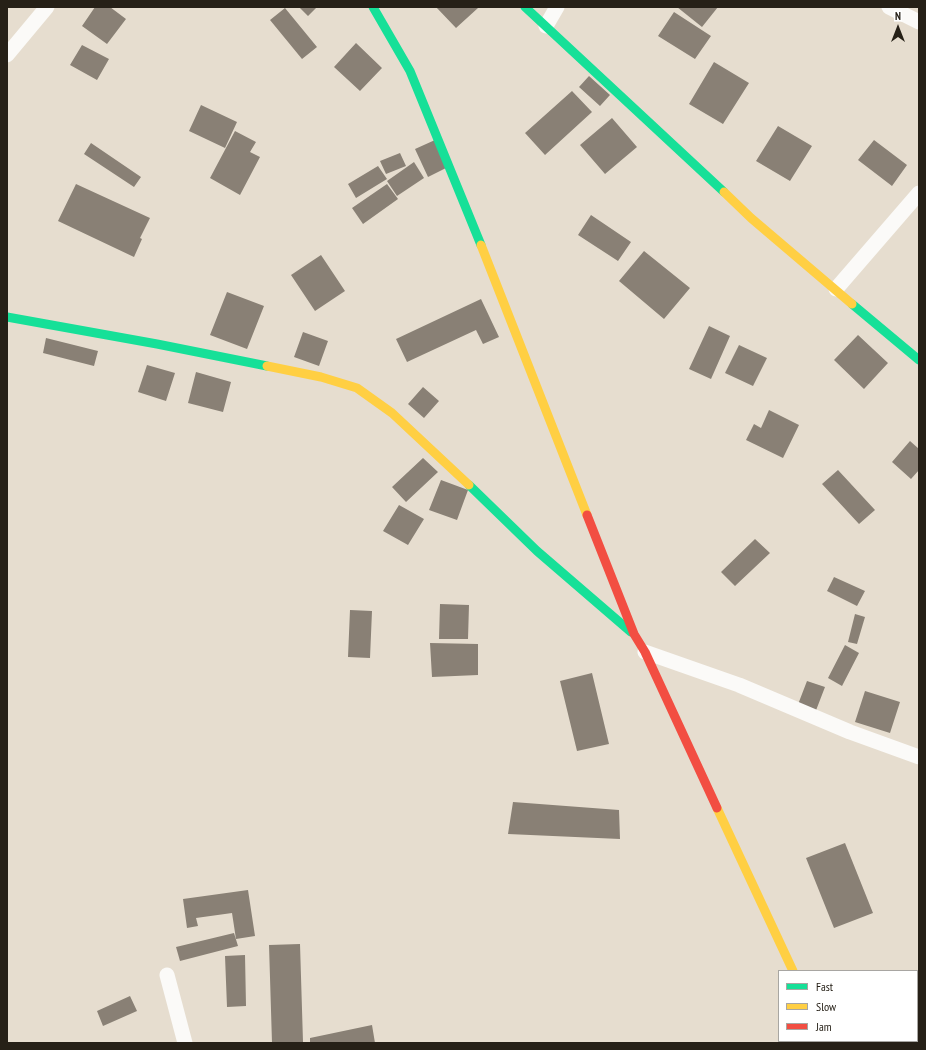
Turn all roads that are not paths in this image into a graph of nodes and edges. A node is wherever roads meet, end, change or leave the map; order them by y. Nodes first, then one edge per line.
1 (47, 7) edge
2 (373, 7) edge
3 (524, 7) edge
4 (557, 7) edge
5 (889, 7) edge
6 (919, 22) edge
7 (546, 26) junction
8 (7, 55) edge
9 (919, 193) edge
10 (836, 289) junction
11 (7, 317) edge
12 (919, 360) edge
13 (634, 634) junction
14 (645, 652) junction
15 (919, 757) edge
16 (793, 970) edge
17 (167, 975) dead end
18 (185, 1043) edge

1 - 8 street
2 - 13 street
3 - 7 street
4 - 7 street
5 - 6 street
7 - 10 street
9 - 10 street
10 - 12 street
11 - 13 street
13 - 14 street
14 - 15 street
14 - 16 street
17 - 18 street

